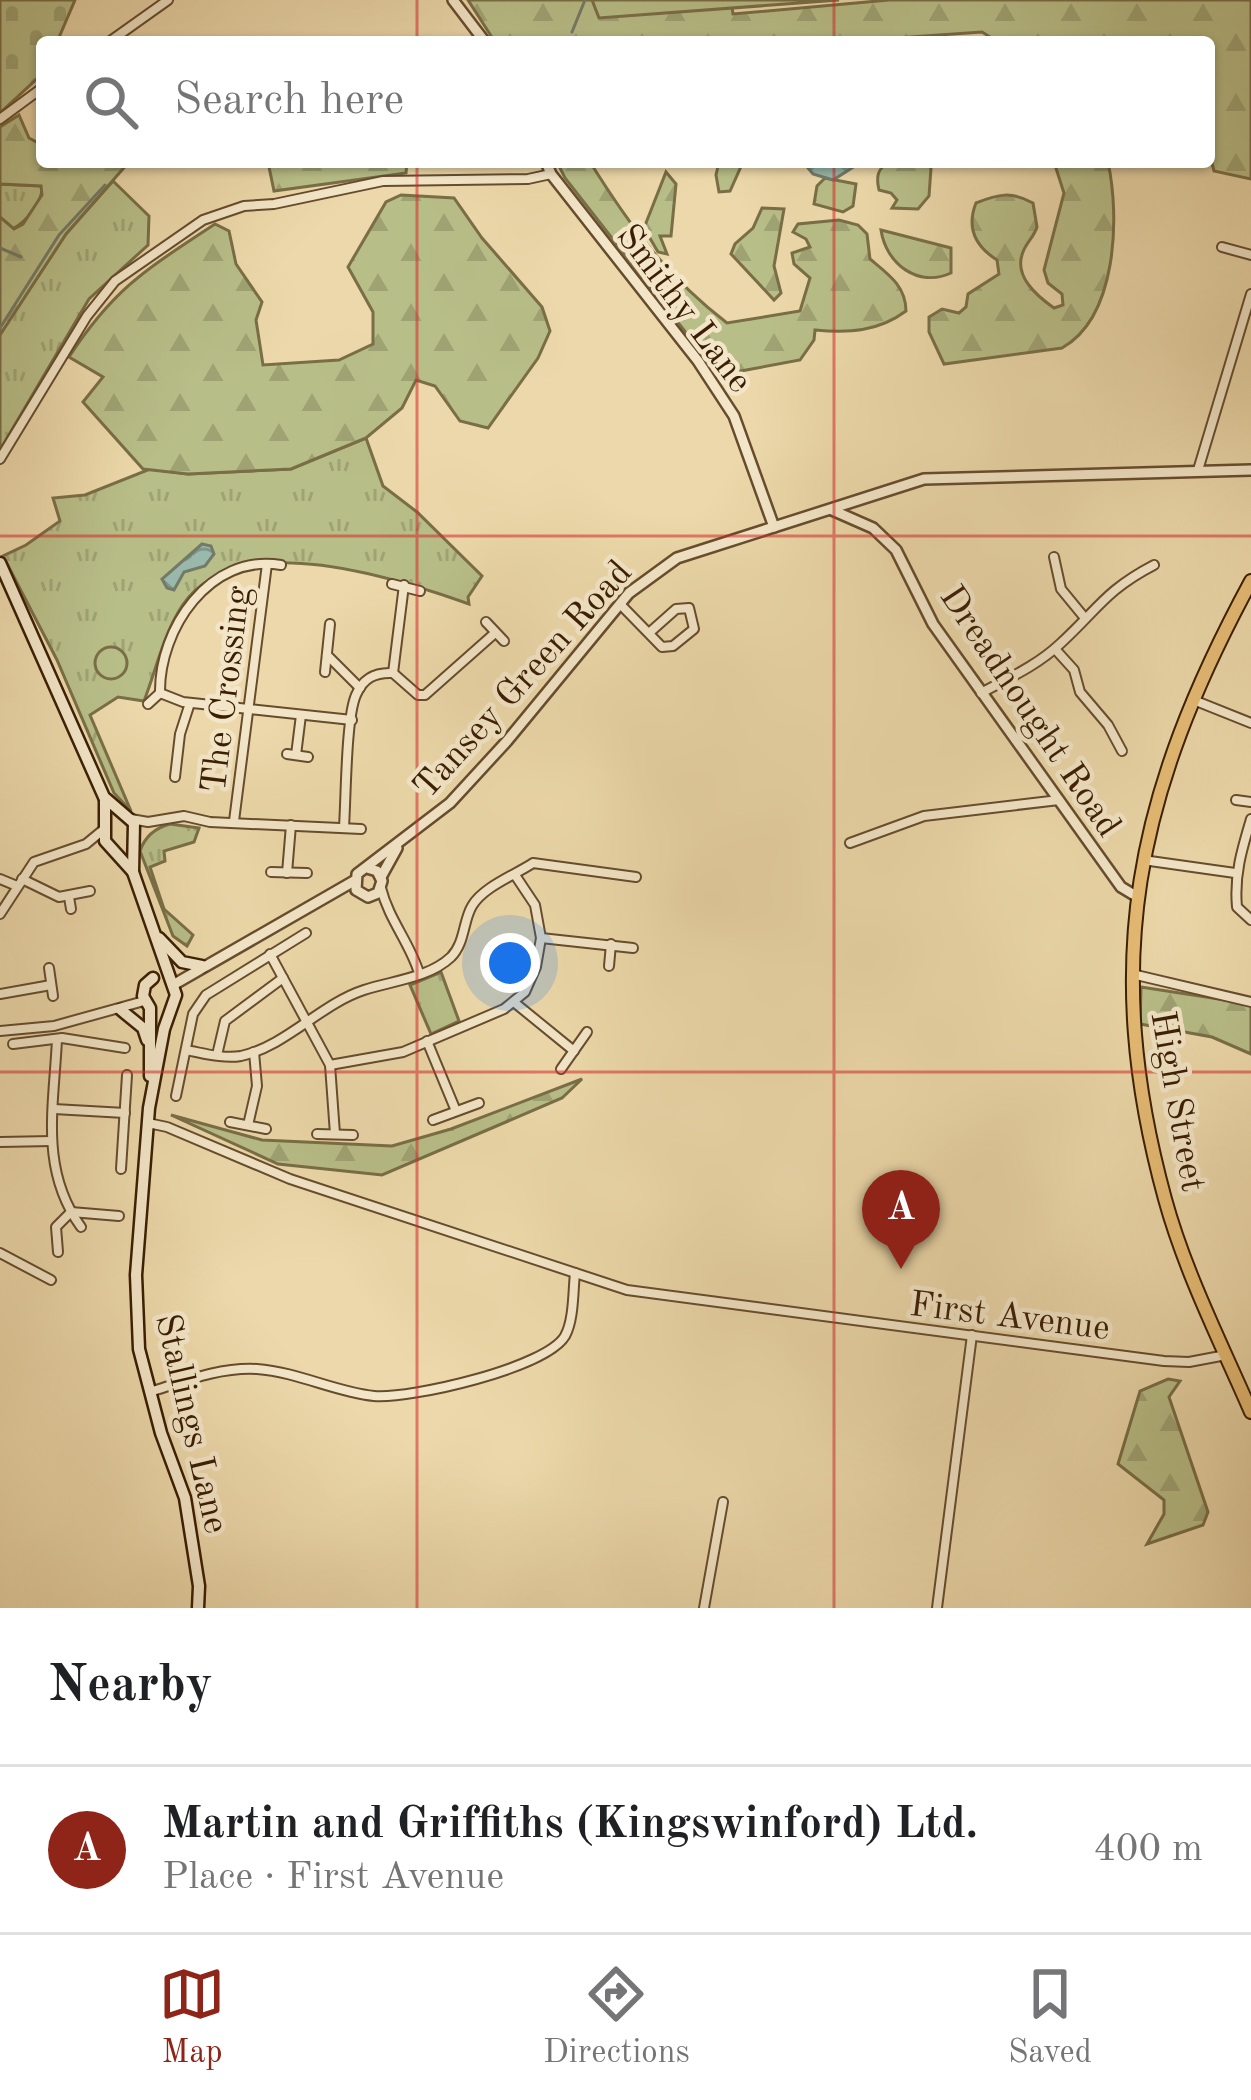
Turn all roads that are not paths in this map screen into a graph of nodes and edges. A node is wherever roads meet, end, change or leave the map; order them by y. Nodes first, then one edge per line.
1 (168, 0) edge
2 (453, 0) edge
3 (117, 36) edge
4 (481, 36) edge
5 (36, 92) edge
6 (0, 119) edge
7 (548, 168) edge
8 (551, 174) junction
9 (1222, 247) dead end
10 (1251, 255) edge
11 (1251, 294) edge
12 (1246, 324) edge
13 (0, 459) edge
14 (1198, 470) junction
15 (1251, 470) edge
16 (832, 510) junction
17 (774, 527) junction
18 (1054, 557) dead end
19 (0, 563) edge
20 (267, 564) junction
21 (281, 565) dead end
22 (1154, 565) dead end
23 (1070, 571) dead end
24 (1058, 574) junction
25 (1138, 574) junction
26 (1251, 581) edge
27 (392, 584) dead end
28 (404, 585) junction
29 (1146, 588) dead end
30 (421, 591) dead end
31 (620, 604) junction
32 (1084, 617) junction
33 (486, 622) dead end
34 (330, 624) dead end
35 (495, 633) junction
36 (649, 633) junction
37 (504, 641) dead end
38 (1055, 649) junction
39 (327, 656) junction
40 (325, 672) dead end
41 (393, 673) junction
42 (360, 688) junction
43 (160, 693) junction
44 (981, 693) junction
45 (1196, 701) junction
46 (190, 702) junction
47 (148, 704) dead end
48 (247, 709) junction
49 (301, 715) junction
50 (352, 720) junction
51 (1251, 723) edge
52 (1126, 732) dead end
53 (1114, 738) junction
54 (1122, 751) dead end
55 (308, 757) dead end
56 (165, 760) dead end
57 (177, 760) junction
58 (175, 777) dead end
59 (105, 800) junction
60 (1060, 800) junction
61 (1236, 800) dead end
62 (1251, 802) edge
63 (127, 817) junction
64 (1251, 819) edge
65 (234, 821) junction
66 (148, 822) junction
67 (291, 825) junction
68 (344, 827) junction
69 (103, 828) junction
70 (361, 829) dead end
71 (135, 839) junction
72 (850, 843) dead end
73 (86, 844) junction
74 (400, 844) junction
75 (111, 847) junction
76 (1142, 860) junction
77 (367, 868) junction
78 (134, 872) junction
79 (271, 872) dead end
80 (287, 872) junction
81 (307, 873) dead end
82 (1236, 873) junction
83 (515, 874) junction
84 (636, 877) dead end
85 (0, 879) edge
86 (354, 881) junction
87 (20, 882) junction
88 (381, 883) junction
89 (90, 891) dead end
90 (334, 894) junction
91 (363, 895) junction
92 (1136, 896) junction
93 (69, 897) junction
94 (71, 909) dead end
95 (388, 913) junction
96 (0, 914) edge
97 (1251, 920) edge
98 (154, 931) junction
99 (306, 933) dead end
100 (541, 938) junction
101 (611, 944) junction
102 (633, 948) dead end
103 (270, 954) junction
104 (202, 966) junction
105 (609, 966) dead end
106 (49, 968) dead end
107 (419, 973) junction
108 (1131, 973) junction
109 (153, 978) junction
110 (283, 978) junction
111 (171, 982) junction
112 (0, 994) edge
113 (1251, 1002) edge
114 (514, 1003) junction
115 (147, 1004) junction
116 (172, 1004) junction
117 (121, 1010) junction
118 (307, 1021) junction
119 (0, 1031) edge
120 (587, 1032) dead end
121 (57, 1039) junction
122 (427, 1042) junction
123 (13, 1044) dead end
124 (125, 1048) dead end
125 (150, 1049) junction
126 (186, 1050) junction
127 (574, 1051) junction
128 (254, 1052) junction
129 (217, 1055) junction
130 (330, 1065) junction
131 (561, 1069) dead end
132 (127, 1075) dead end
133 (176, 1096) dead end
134 (479, 1103) dead end
135 (149, 1108) junction
136 (54, 1109) junction
137 (456, 1111) junction
138 (125, 1113) junction
139 (434, 1120) dead end
140 (230, 1122) dead end
141 (148, 1123) junction
142 (248, 1125) junction
143 (266, 1130) dead end
144 (317, 1134) dead end
145 (335, 1134) junction
146 (352, 1135) dead end
147 (0, 1142) edge
148 (53, 1142) junction
149 (121, 1169) dead end
150 (70, 1212) junction
151 (119, 1216) dead end
152 (81, 1227) dead end
153 (58, 1252) dead end
154 (0, 1253) edge
155 (575, 1273) junction
156 (51, 1280) dead end
157 (972, 1335) junction
158 (1226, 1355) junction
159 (149, 1392) junction
160 (1251, 1412) edge
161 (723, 1502) dead end
162 (198, 1608) edge
163 (704, 1608) edge
164 (937, 1608) edge

1 - 3 street
2 - 4 street
5 - 6 street
7 - 8 street, Smithy Lane
8 - 13 street
8 - 17 street, Smithy Lane
9 - 10 street
11 - 12 street
12 - 14 street
14 - 15 street, Tansey Green Road
14 - 16 street, Tansey Green Road
16 - 17 street, Tansey Green Road
16 - 44 street, Dreadnought Road
17 - 31 street, Tansey Green Road
18 - 24 street
19 - 59 main road
20 - 21 street
20 - 43 street
20 - 48 street, The Crossing
22 - 25 street
23 - 24 street
24 - 32 street
25 - 29 street
25 - 32 street
26 - 45 main road, High Street
27 - 28 street
28 - 30 street
28 - 41 street
31 - 36 street
31 - 74 street, Tansey Green Road
32 - 38 street
33 - 35 street
34 - 39 street
35 - 37 street
35 - 41 street
36 - 36 street
38 - 44 street
38 - 53 street
39 - 40 street
39 - 42 street
41 - 42 street
42 - 50 street
43 - 46 street
43 - 47 street
44 - 60 street, Dreadnought Road
45 - 51 street
45 - 76 main road, High Street
46 - 48 street
46 - 57 street
48 - 49 street
48 - 65 street, The Crossing
49 - 50 street
49 - 55 street
50 - 68 street
52 - 53 street
53 - 54 street
56 - 57 street
57 - 58 street
59 - 63 main road
59 - 69 main road
60 - 72 street
60 - 92 street, Dreadnought Road
61 - 62 street
63 - 66 street
63 - 69 main road
63 - 71 main road
64 - 82 street
65 - 66 street
65 - 67 street
66 - 71 street
67 - 68 street
67 - 80 street
68 - 70 street
69 - 73 street
69 - 75 main road
71 - 75 main road
71 - 78 main road
73 - 75 street
73 - 87 street
74 - 77 street, Tansey Green Road
74 - 88 street, Tansey Green Road
75 - 78 main road
76 - 82 street
76 - 92 main road, High Street
77 - 86 street, Tansey Green Road
77 - 88 street
78 - 98 main road
79 - 80 street
80 - 81 street
82 - 97 street
83 - 84 street
83 - 100 street
83 - 107 street
85 - 87 street
86 - 90 street, Tansey Green Road
86 - 91 street
87 - 93 street
87 - 96 street
88 - 91 street, Tansey Green Road
88 - 95 street
89 - 93 street
90 - 91 street, Tansey Green Road
90 - 104 street, Tansey Green Road
91 - 95 street
92 - 108 main road, High Street
93 - 94 street
95 - 107 street
98 - 104 main road
98 - 109 main road
98 - 111 main road
99 - 103 street
100 - 101 street
100 - 114 street
101 - 102 street
101 - 105 street
103 - 110 street
103 - 126 street
104 - 111 street, Tansey Green Road
106 - 112 street
107 - 118 street
108 - 113 street
108 - 158 main road, High Street
109 - 111 main road
109 - 115 main road
110 - 118 street
110 - 129 street
111 - 116 main road
114 - 122 street
114 - 127 street
115 - 116 main road
115 - 117 street
115 - 125 main road
116 - 135 main road
117 - 119 street
117 - 125 main road
118 - 128 street
118 - 130 street
120 - 127 street
121 - 123 street
121 - 124 street
121 - 136 street
122 - 130 street
122 - 137 street
125 - 135 main road
126 - 129 street
126 - 133 street
127 - 131 street
128 - 129 street
128 - 142 street
130 - 145 street
132 - 138 street
134 - 137 street
135 - 141 main road, Stallings Lane
136 - 138 street
136 - 148 street
137 - 139 street
138 - 149 street
140 - 142 street
141 - 155 street, First Avenue
141 - 159 main road, Stallings Lane
142 - 143 street
144 - 145 street
145 - 146 street
147 - 148 street
148 - 150 street
150 - 151 street
150 - 152 street
150 - 153 street
154 - 156 street
155 - 157 street, First Avenue
155 - 159 street
157 - 158 street, First Avenue
157 - 164 street
158 - 160 main road, High Street
159 - 162 main road, Stallings Lane
161 - 163 street

